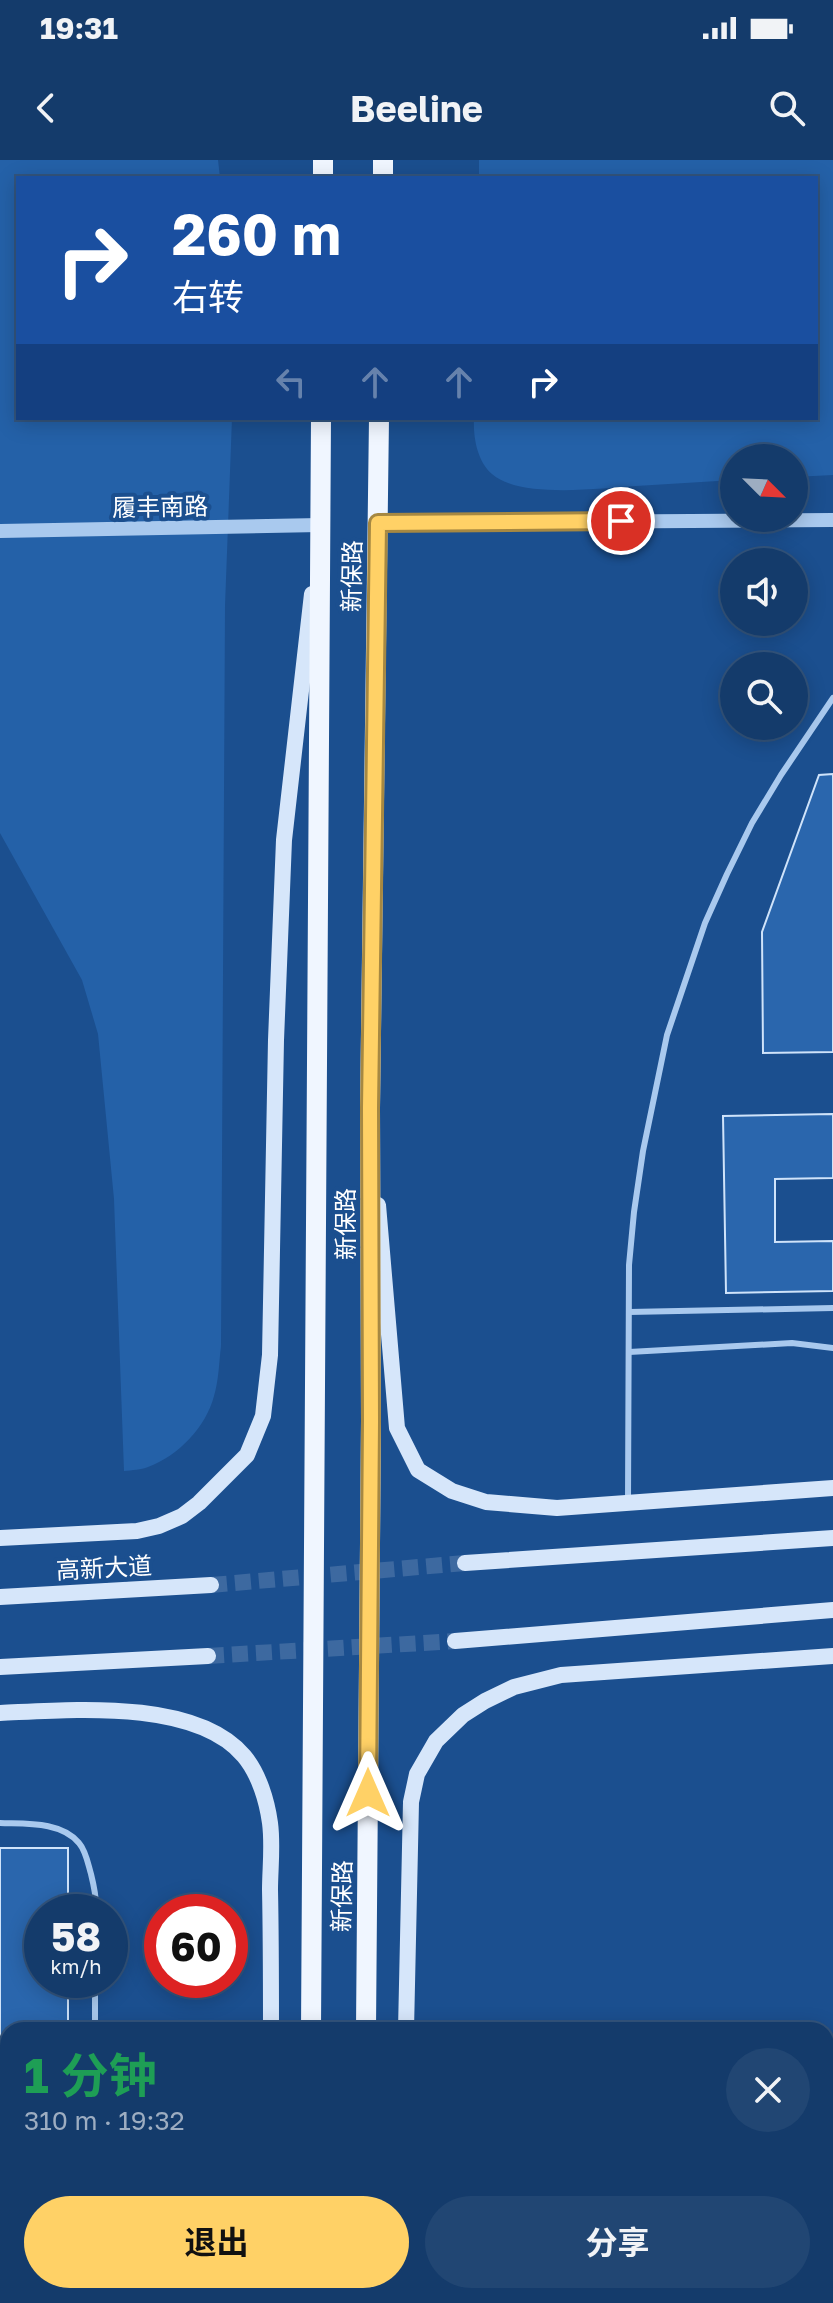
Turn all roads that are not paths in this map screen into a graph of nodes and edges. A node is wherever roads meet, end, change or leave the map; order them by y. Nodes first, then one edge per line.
1 (321, 420) edge
2 (379, 420) edge
3 (833, 520) edge
4 (378, 523) junction
5 (320, 525) junction
6 (0, 531) edge
7 (833, 698) edge
8 (370, 1108) junction
9 (833, 1308) edge
10 (629, 1312) junction
11 (833, 1348) edge
12 (629, 1352) junction
13 (833, 1488) edge
14 (628, 1503) junction
15 (0, 1538) edge
16 (833, 1538) edge
17 (465, 1563) tunnel mouth
18 (211, 1585) tunnel mouth
19 (0, 1597) edge
20 (833, 1610) edge
21 (455, 1641) tunnel mouth
22 (208, 1656) tunnel mouth
23 (833, 1656) edge
24 (0, 1667) edge
25 (0, 1713) edge
26 (0, 1823) edge
27 (94, 1894) edge
28 (95, 1998) edge
29 (95, 2022) edge
30 (271, 2022) edge
31 (311, 2022) edge
32 (366, 2022) edge
33 (406, 2022) edge

1 - 5 main road, 新保路
2 - 4 main road, 新保路
3 - 4 street
4 - 8 main road, 新保路
5 - 6 street, 履丰南路
5 - 15 main road
5 - 31 main road, 新保路
7 - 10 lane
8 - 14 main road
8 - 32 main road, 新保路
9 - 10 lane
10 - 12 lane
11 - 12 lane
12 - 14 lane
13 - 14 main road
16 - 17 main road
18 - 19 main road, 高新大道
20 - 21 main road
22 - 24 main road
23 - 33 main road
25 - 30 main road
26 - 27 lane
28 - 29 lane

